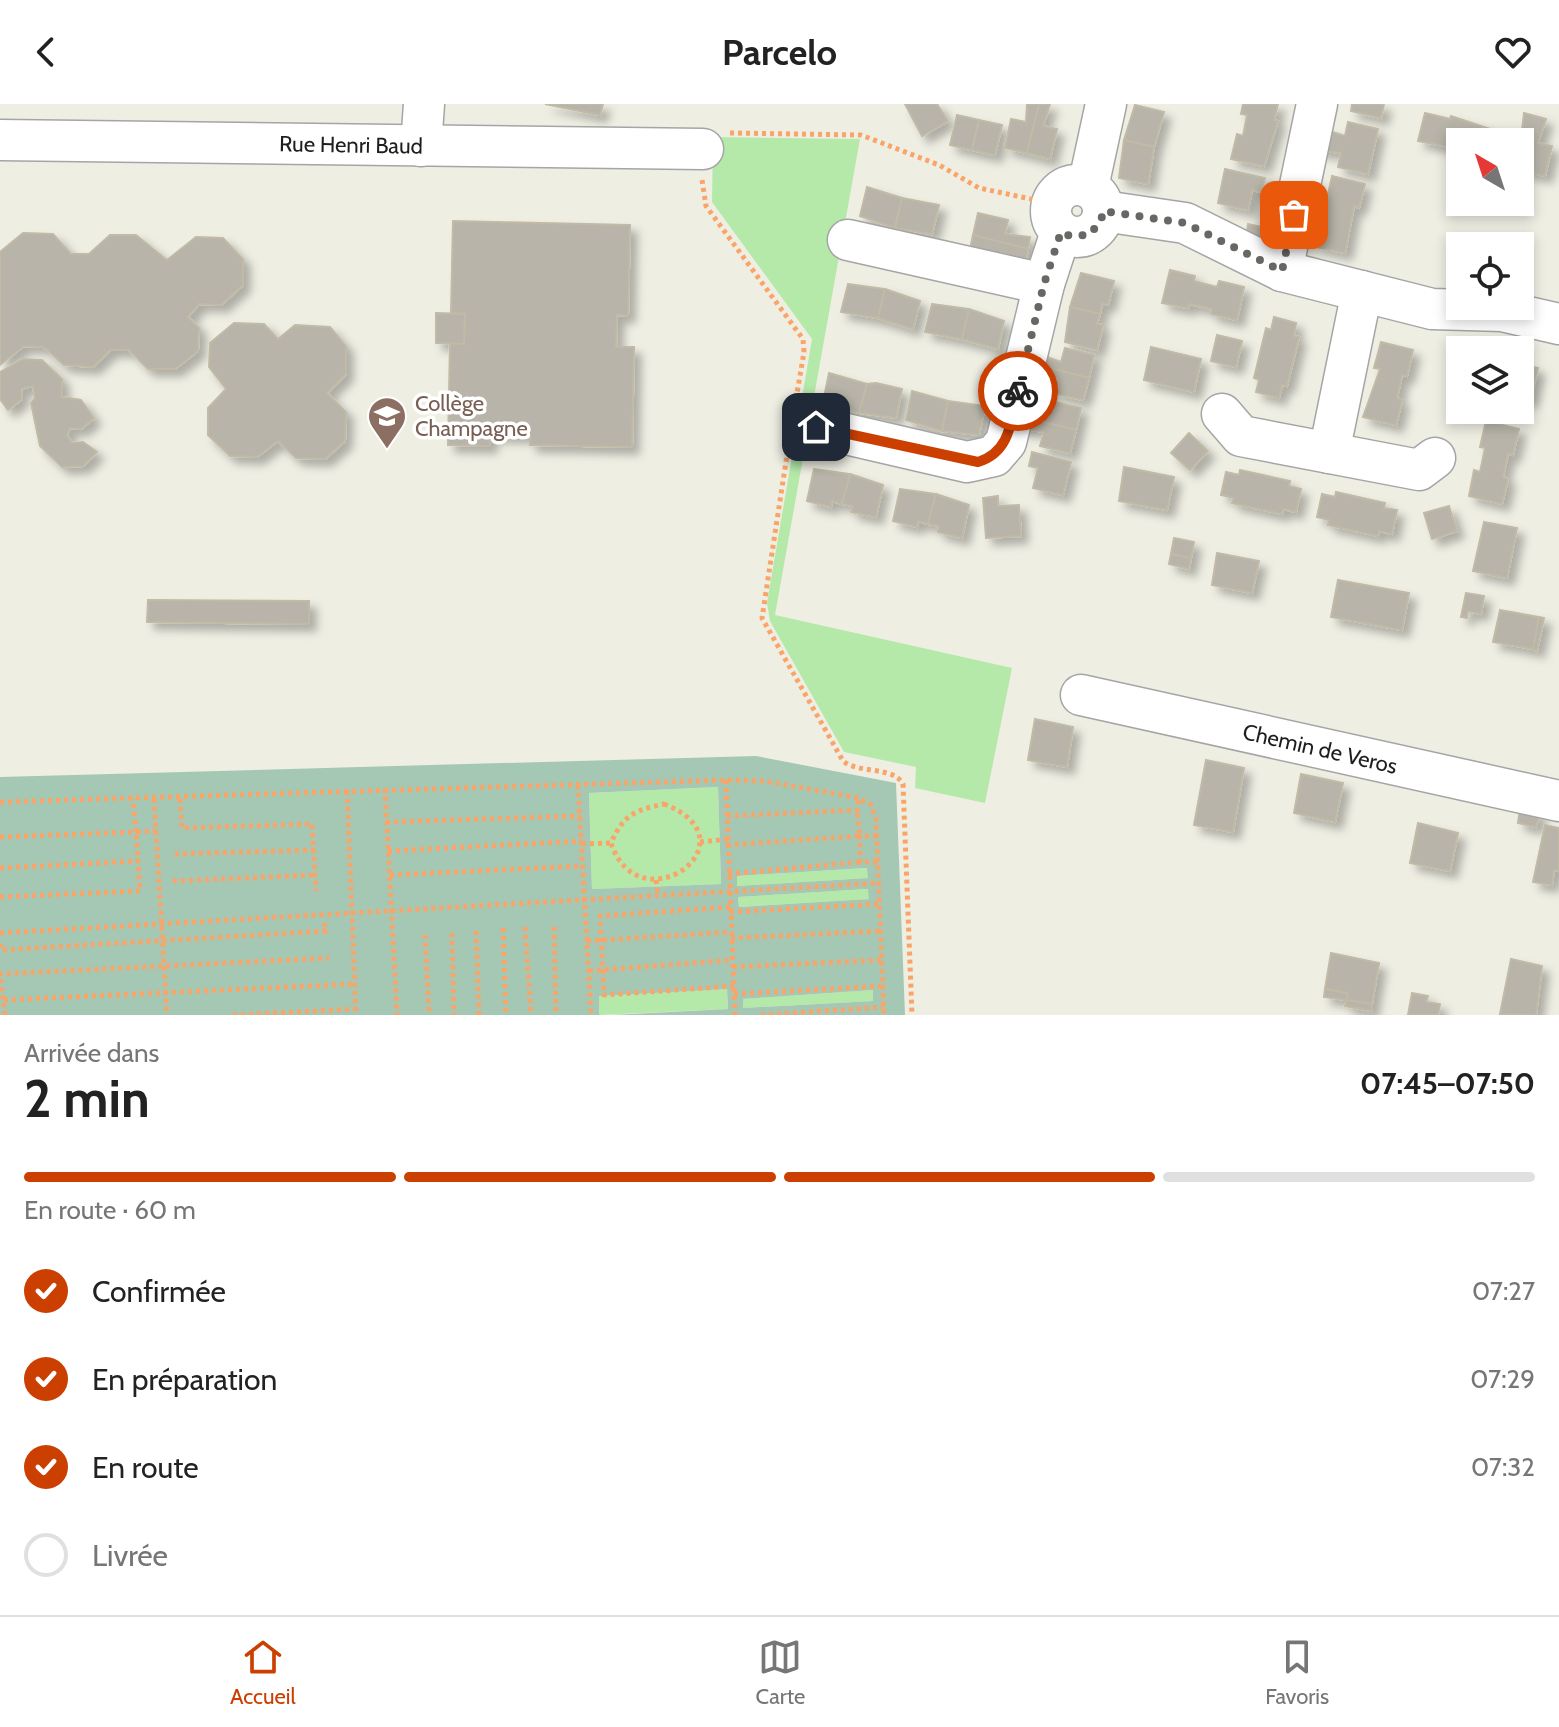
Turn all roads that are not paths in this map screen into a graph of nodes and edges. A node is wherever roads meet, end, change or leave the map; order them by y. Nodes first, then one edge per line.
1 (424, 104) edge
2 (1106, 104) edge
3 (1317, 104) edge
4 (0, 140) edge
5 (421, 146) junction
6 (703, 149) road end
7 (1096, 199) junction
8 (848, 240) dead end
9 (1282, 271) junction
10 (1044, 284) junction
11 (1362, 291) junction
12 (1559, 324) edge
13 (1222, 414) dead end
14 (800, 427) road end
15 (1329, 453) junction
16 (1435, 458) dead end
17 (1081, 695) dead end
18 (1559, 801) edge

1 - 5 street
2 - 7 street
3 - 9 street
4 - 5 street, Rue Henri Baud
5 - 6 street, Rue Henri Baud
7 - 9 street
7 - 10 street
8 - 10 street
9 - 11 street
10 - 14 street
11 - 12 street
11 - 15 street
13 - 15 street
15 - 16 street
17 - 18 street, Chemin de Veros

